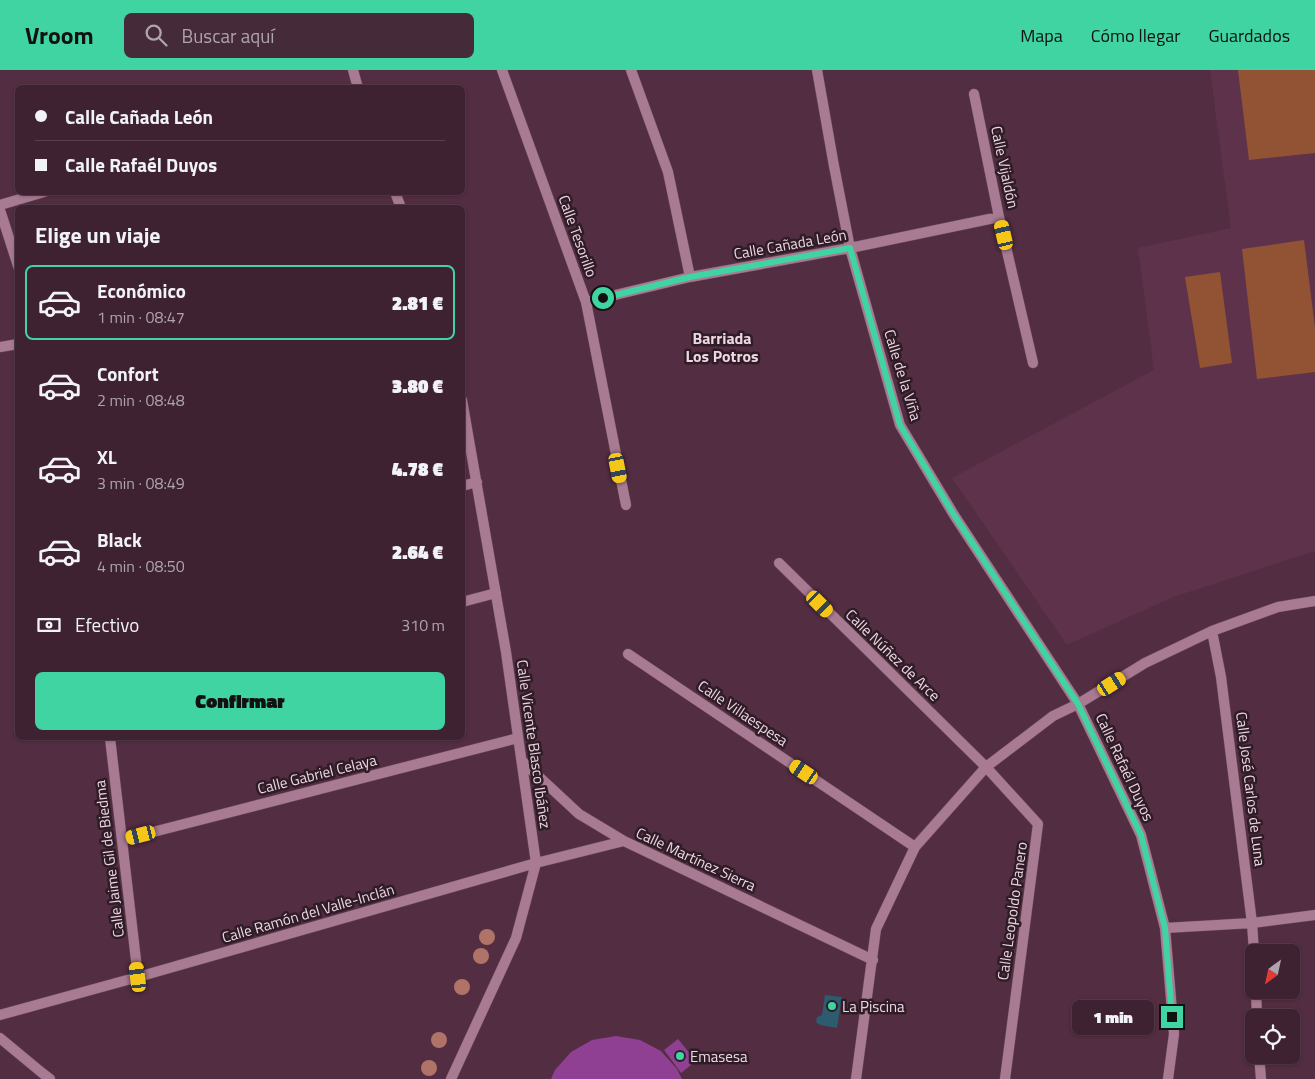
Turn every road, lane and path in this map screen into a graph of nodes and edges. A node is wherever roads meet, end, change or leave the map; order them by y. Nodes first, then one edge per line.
1 (353, 70) edge
2 (502, 70) edge
3 (631, 70) edge
4 (817, 70) edge
5 (357, 85) edge
6 (974, 94) dead end
7 (34, 195) edge
8 (0, 205) edge
9 (0, 210) edge
10 (999, 217) junction
11 (850, 248) junction
12 (15, 257) edge
13 (690, 277) junction
14 (586, 302) junction
15 (15, 344) edge
16 (0, 347) edge
17 (1033, 363) dead end
18 (465, 416) edge
19 (477, 482) junction
20 (465, 485) edge
21 (626, 505) dead end
22 (779, 563) dead end
23 (496, 593) junction
24 (465, 601) edge
25 (1315, 601) edge
26 (1212, 631) junction
27 (628, 654) dead end
28 (1078, 704) junction
29 (518, 738) junction
30 (110, 740) edge
31 (522, 761) junction
32 (986, 767) junction
33 (122, 840) junction
34 (624, 841) junction
35 (915, 848) junction
36 (536, 863) junction
37 (1315, 915) edge
38 (1252, 923) junction
39 (1165, 928) junction
40 (1253, 944) edge
41 (873, 960) junction
42 (138, 977) junction
43 (0, 1015) edge
44 (0, 1038) edge
45 (1260, 1064) edge
46 (50, 1079) edge
47 (451, 1079) edge
48 (856, 1079) edge
49 (1005, 1079) edge
50 (1168, 1079) edge
51 (1261, 1079) edge

1 - 5 street
2 - 14 street, Calle Tesorillo
3 - 13 street
4 - 11 street, Calle de la Viña
6 - 10 street, Calle Vijaldón
7 - 8 street
9 - 12 street
10 - 11 street, Calle Cañada León
10 - 17 street, Calle Vijaldón
11 - 13 street, Calle Cañada León
11 - 28 street, Calle de la Viña
13 - 14 street, Calle Cañada León
14 - 21 street, Calle Tesorillo
15 - 16 street
18 - 19 street, Calle Vicente Blasco Ibáñez
19 - 20 street
19 - 23 street, Calle Vicente Blasco Ibáñez
22 - 32 street, Calle Núñez de Arce
23 - 24 street
23 - 29 street, Calle Vicente Blasco Ibáñez
25 - 26 street
26 - 28 street
26 - 38 street, Calle José Carlos de Luna
27 - 35 street, Calle Villaespesa
28 - 32 street
28 - 39 street, Calle Rafaél Duyos
29 - 31 street, Calle Vicente Blasco Ibáñez
29 - 33 street, Calle Gabriel Celaya
30 - 33 street, Calle Jaime Gil de Biedma
31 - 34 street, Calle Martínez Sierra
31 - 36 street, Calle Vicente Blasco Ibáñez
32 - 35 street
32 - 49 street, Calle Leopoldo Panero
33 - 42 street, Calle Jaime Gil de Biedma
34 - 36 street, Calle Ramón del Valle-Inclán
34 - 41 street, Calle Martínez Sierra
35 - 41 street
36 - 42 street, Calle Ramón del Valle-Inclán
36 - 47 street, Calle Vicente Blasco Ibáñez
37 - 38 street
38 - 39 street
38 - 40 street, Calle José Carlos de Luna
39 - 50 street, Calle Rafaél Duyos
41 - 48 street
42 - 43 street, Calle Ramón del Valle-Inclán
44 - 46 street
45 - 51 street

